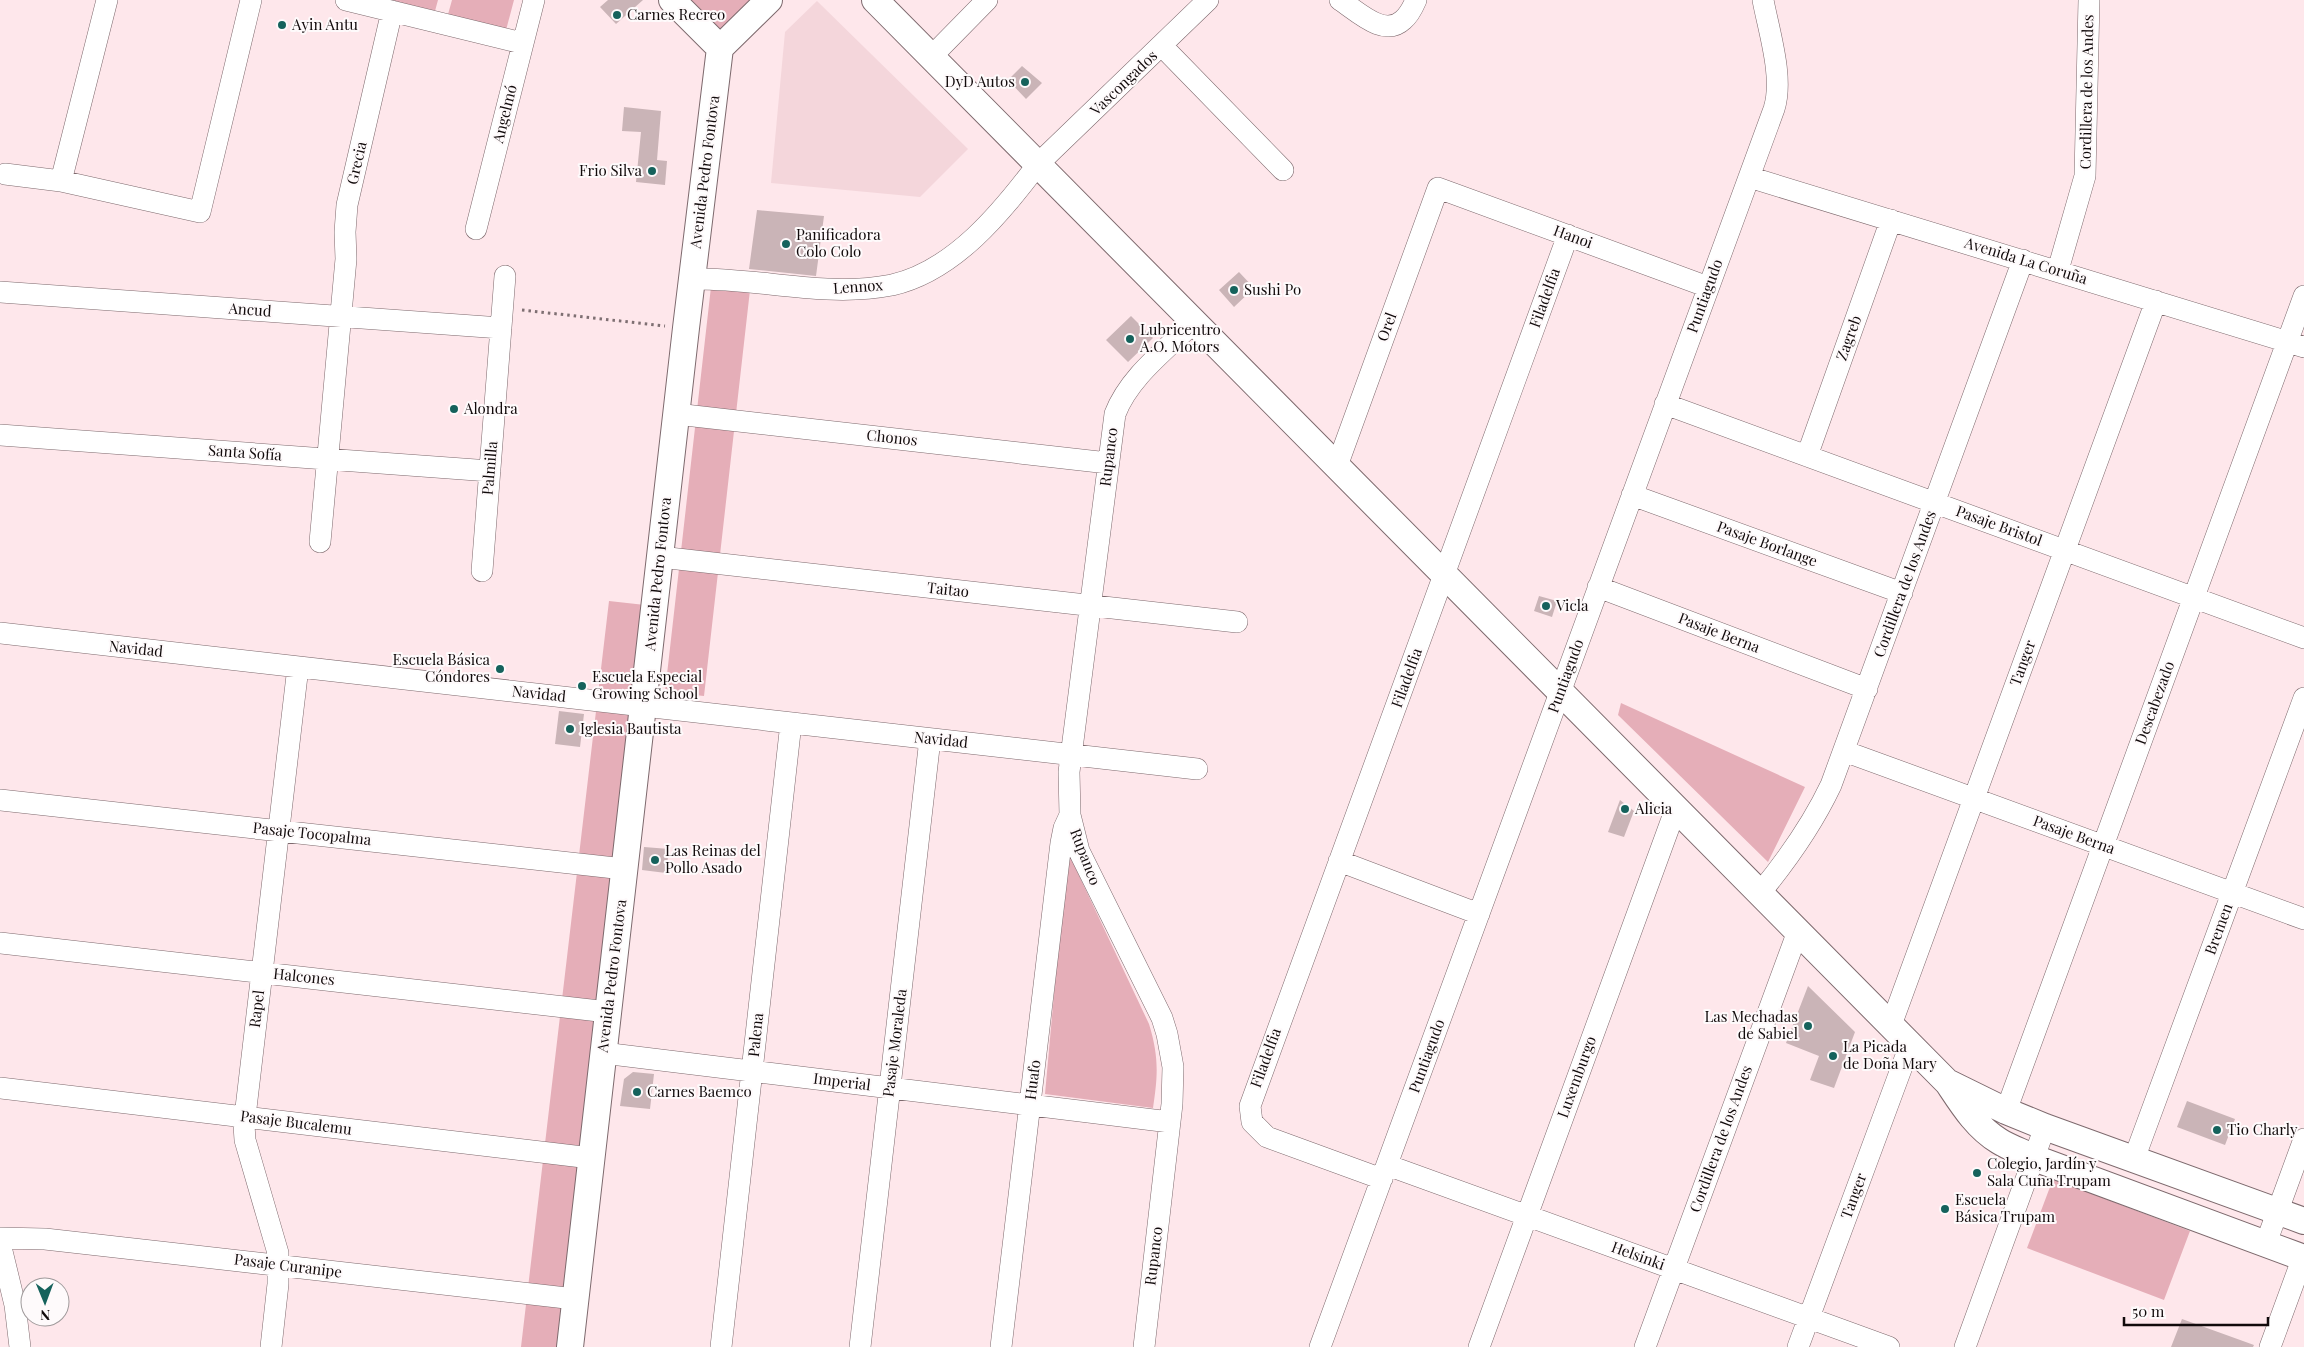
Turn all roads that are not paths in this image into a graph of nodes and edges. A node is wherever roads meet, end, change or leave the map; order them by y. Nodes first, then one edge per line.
1 (107, 0) edge
2 (251, 0) edge
3 (346, 0) edge
4 (534, 0) edge
5 (672, 0) edge
6 (769, 0) edge
7 (875, 0) edge
8 (987, 0) edge
9 (1208, 0) edge
10 (1340, 0) edge
11 (1416, 0) edge
12 (1763, 0) edge
13 (2089, 0) edge
14 (392, 11) junction
15 (522, 43) junction
16 (1162, 46) junction
17 (720, 48) junction
18 (931, 56) junction
19 (1038, 164) junction
20 (1283, 170) dead end
21 (5, 174) dead end
22 (1749, 177) junction
23 (61, 182) junction
24 (1438, 188) joint
25 (1891, 220) junction
26 (476, 229) dead end
27 (1568, 236) junction
28 (2024, 260) junction
29 (2058, 270) junction
30 (505, 276) dead end
31 (691, 278) junction
32 (1708, 287) junction
33 (0, 292) edge
34 (2304, 296) edge
35 (2156, 302) junction
36 (341, 316) junction
37 (502, 318) junction
38 (1194, 322) junction
39 (2296, 344) edge
40 (1665, 404) junction
41 (676, 414) junction
42 (0, 435) edge
43 (1807, 456) junction
44 (328, 459) junction
45 (1108, 463) junction
46 (1337, 466) junction
47 (490, 470) junction
48 (1632, 495) junction
49 (1935, 503) junction
50 (320, 542) dead end
51 (2065, 550) junction
52 (660, 558) junction
53 (482, 572) dead end
54 (1444, 574) junction
55 (1598, 587) junction
56 (1902, 593) junction
57 (2194, 597) junction
58 (1090, 606) junction
59 (1237, 622) dead end
60 (0, 633) edge
61 (2304, 638) edge
62 (298, 667) junction
63 (1867, 688) junction
64 (1560, 692) junction
65 (2304, 698) edge
66 (643, 706) junction
67 (791, 723) junction
68 (930, 739) junction
69 (1844, 751) junction
70 (1071, 754) junction
71 (1196, 769) dead end
72 (1974, 799) junction
73 (0, 800) edge
74 (1676, 808) junction
75 (1070, 815) junction
76 (279, 831) junction
77 (2103, 846) junction
78 (1339, 861) junction
79 (624, 869) junction
80 (1760, 893) junction
81 (2232, 893) junction
82 (1479, 914) junction
83 (2304, 919) edge
84 (1798, 932) junction
85 (0, 943) edge
86 (262, 973) junction
87 (608, 1012) junction
88 (1891, 1025) junction
89 (1910, 1045) junction
90 (603, 1053) junction
91 (752, 1071) junction
92 (1948, 1083) junction
93 (0, 1088) edge
94 (890, 1088) junction
95 (1030, 1105) junction
96 (2006, 1111) junction
97 (244, 1117) junction
98 (1170, 1122) junction
99 (1252, 1122) joint
100 (2045, 1127) junction
101 (2304, 1139) edge
102 (592, 1158) junction
103 (2034, 1158) junction
104 (2134, 1159) junction
105 (1384, 1172) junction
106 (2278, 1211) junction
107 (1526, 1216) junction
108 (2304, 1221) edge
109 (0, 1238) edge
110 (0, 1243) edge
111 (2266, 1243) junction
112 (2304, 1258) edge
113 (280, 1265) junction
114 (1674, 1269) junction
115 (576, 1299) junction
116 (1809, 1318) junction
117 (20, 1347) edge
118 (271, 1347) edge
119 (570, 1347) edge
120 (721, 1347) edge
121 (860, 1347) edge
122 (1001, 1347) edge
123 (1144, 1347) edge
124 (1320, 1347) edge
125 (1479, 1347) edge
126 (1645, 1347) edge
127 (1798, 1347) edge
128 (1889, 1347) edge
129 (1965, 1347) edge
130 (2270, 1347) edge

1 - 23 street
2 - 23 street
3 - 14 street
4 - 15 street, Angelmó
5 - 17 main road
6 - 17 main road
7 - 18 main road
8 - 18 street
9 - 16 street, Vascongados
10 - 11 street
12 - 22 street, Puntiagudo
13 - 29 street, Cordillera de los Andes
14 - 15 street
14 - 36 street, Grecia
15 - 26 street, Angelmó
16 - 19 street, Vascongados
16 - 20 street
17 - 31 main road, Avenida Pedro Fontova
18 - 19 main road
19 - 31 street, Lennox
19 - 38 main road
21 - 23 street
22 - 25 street, Avenida La Coruña
22 - 32 street, Puntiagudo
24 - 27 street, Hanoi
24 - 46 street, Orel
25 - 28 street, Avenida La Coruña
25 - 43 street, Zagreb
27 - 32 street, Hanoi
27 - 54 street, Filadelfia
28 - 29 street, Avenida La Coruña
28 - 49 street, Cordillera de los Andes
29 - 35 street, Avenida La Coruña
30 - 37 street, Palmilla
31 - 41 main road, Avenida Pedro Fontova
32 - 40 street, Puntiagudo
33 - 36 street, Ancud
34 - 39 street, Descabezado
35 - 39 street, Avenida La Coruña
35 - 51 street, Tanger
36 - 37 street, Ancud
36 - 44 street, Grecia
37 - 47 street, Palmilla
38 - 45 street, Rupanco
38 - 46 main road
39 - 57 street, Descabezado
40 - 43 street, Pasaje Bristol
40 - 48 street, Puntiagudo
41 - 45 street, Chonos
41 - 52 main road, Avenida Pedro Fontova
42 - 44 street, Santa Sofía
43 - 49 street, Pasaje Bristol
44 - 47 street, Santa Sofía
44 - 50 street, Grecia
45 - 58 street, Rupanco
46 - 54 main road
47 - 53 street, Palmilla
48 - 55 street, Puntiagudo
48 - 56 street, Pasaje Borlange
49 - 51 street, Pasaje Bristol
49 - 56 street, Cordillera de los Andes
51 - 57 street, Pasaje Bristol
51 - 72 street, Tanger
52 - 58 street, Taitao
52 - 66 main road, Avenida Pedro Fontova
54 - 64 main road
54 - 78 street, Filadelfia
55 - 63 street, Pasaje Berna
55 - 64 street, Puntiagudo
56 - 63 street, Cordillera de los Andes
57 - 61 street, Pasaje Bristol
57 - 77 street, Descabezado
58 - 59 street, Taitao
58 - 70 street, Rupanco
60 - 62 street, Navidad
62 - 66 street, Navidad
62 - 76 street, Rapel
63 - 69 street, Cordillera de los Andes
64 - 74 main road
64 - 82 street, Puntiagudo
65 - 81 street, Bremen
66 - 67 street, Navidad
66 - 79 main road, Avenida Pedro Fontova
67 - 68 street, Navidad
67 - 91 street, Palena
68 - 70 street, Navidad
68 - 94 street, Pasaje Moraleda
69 - 72 street, Pasaje Berna
69 - 80 street, Cordillera de los Andes
70 - 71 street, Navidad
70 - 75 street, Rupanco
72 - 77 street, Pasaje Berna
72 - 88 street, Tanger
73 - 76 street, Pasaje Tocopalma
74 - 80 main road
74 - 107 street, Luxemburgo
75 - 95 street, Huafo
75 - 98 street, Rupanco
76 - 79 street, Pasaje Tocopalma
76 - 86 street, Rapel
77 - 81 street, Pasaje Berna
77 - 96 street, Descabezado
78 - 82 street
78 - 99 street, Filadelfia
79 - 87 main road, Avenida Pedro Fontova
80 - 84 main road
81 - 83 street, Pasaje Berna
81 - 104 street, Bremen
82 - 105 street, Puntiagudo
84 - 88 main road
84 - 114 street, Cordillera de los Andes
85 - 86 street, Halcones
86 - 87 street, Halcones
86 - 97 street, Rapel
87 - 90 main road, Avenida Pedro Fontova
88 - 89 main road
89 - 92 main road
89 - 116 street, Tanger
90 - 91 street, Imperial
90 - 102 main road, Avenida Pedro Fontova
91 - 94 street, Imperial
91 - 120 street, Palena
92 - 96 main road
92 - 103 main road
93 - 97 street, Pasaje Bucalemu
94 - 95 street, Imperial
94 - 121 street, Pasaje Moraleda
95 - 98 street, Imperial
95 - 122 street, Huafo
96 - 100 main road
97 - 102 street, Pasaje Bucalemu
97 - 113 street, Rapel
98 - 123 street, Rupanco
99 - 105 street, Helsinki
100 - 103 street
100 - 104 main road
101 - 106 street
102 - 115 main road, Avenida Pedro Fontova
103 - 111 main road
103 - 129 street
104 - 106 main road
105 - 107 street, Helsinki
105 - 124 street, Puntiagudo
106 - 108 main road
106 - 111 street
107 - 114 street, Helsinki
107 - 125 street, Luxemburgo
109 - 113 street, Pasaje Curanipe
110 - 117 street
111 - 112 main road
112 - 130 street
113 - 115 street, Pasaje Curanipe
113 - 118 street, Rapel
114 - 116 street, Helsinki
114 - 126 street, Cordillera de los Andes
115 - 119 main road, Avenida Pedro Fontova
116 - 127 street, Tanger
116 - 128 street, Helsinki

